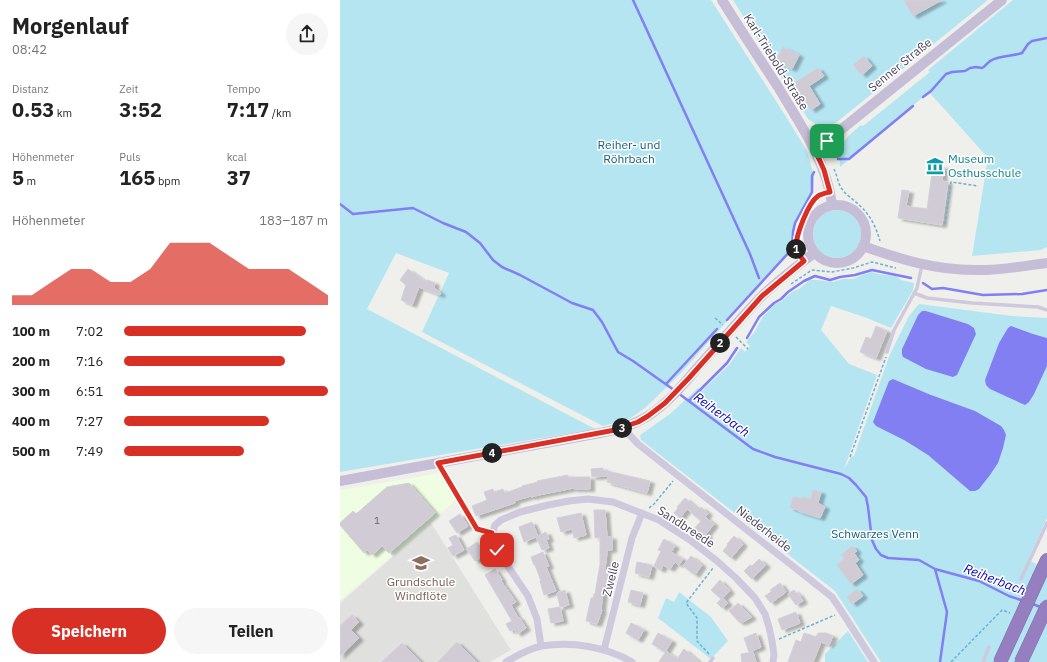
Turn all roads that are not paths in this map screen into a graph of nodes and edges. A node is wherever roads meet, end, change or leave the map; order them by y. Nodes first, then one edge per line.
1 (722, 0) edge
2 (1002, 0) edge
3 (814, 148) junction
4 (832, 205) junction
5 (863, 246) junction
6 (814, 253) junction
7 (1047, 263) edge
8 (922, 264) junction
9 (914, 294) junction
10 (1047, 310) edge
11 (887, 352) road end
12 (623, 428) junction
13 (340, 480) edge
14 (642, 513) junction
15 (1047, 523) edge
16 (1047, 560) edge
17 (1021, 579) dead end
18 (1047, 606) edge
19 (541, 646) junction
20 (989, 647) dead end
21 (604, 650) junction
22 (713, 658) road end
23 (506, 662) edge
24 (632, 662) edge
25 (710, 662) edge
26 (773, 662) edge
27 (874, 662) edge
28 (983, 662) edge
29 (1000, 662) edge
30 (1021, 662) edge

1 - 3 main road, Karl-Triebold-Straße
2 - 3 main road, Senner Straße
3 - 4 main road, Karl-Triebold-Straße
4 - 5 main road
4 - 6 main road
5 - 6 main road
5 - 8 main road
6 - 12 main road
7 - 8 main road
8 - 9 lane
9 - 10 lane
9 - 11 lane
12 - 13 main road
12 - 27 street, Niederheide
14 - 19 street, Sandbreede
14 - 21 street, Zwelle
14 - 26 street, Sandbreede
15 - 17 lane
16 - 29 highway, bridge
18 - 30 highway, bridge
19 - 21 street
19 - 23 street
20 - 28 lane
21 - 24 street
22 - 25 lane

